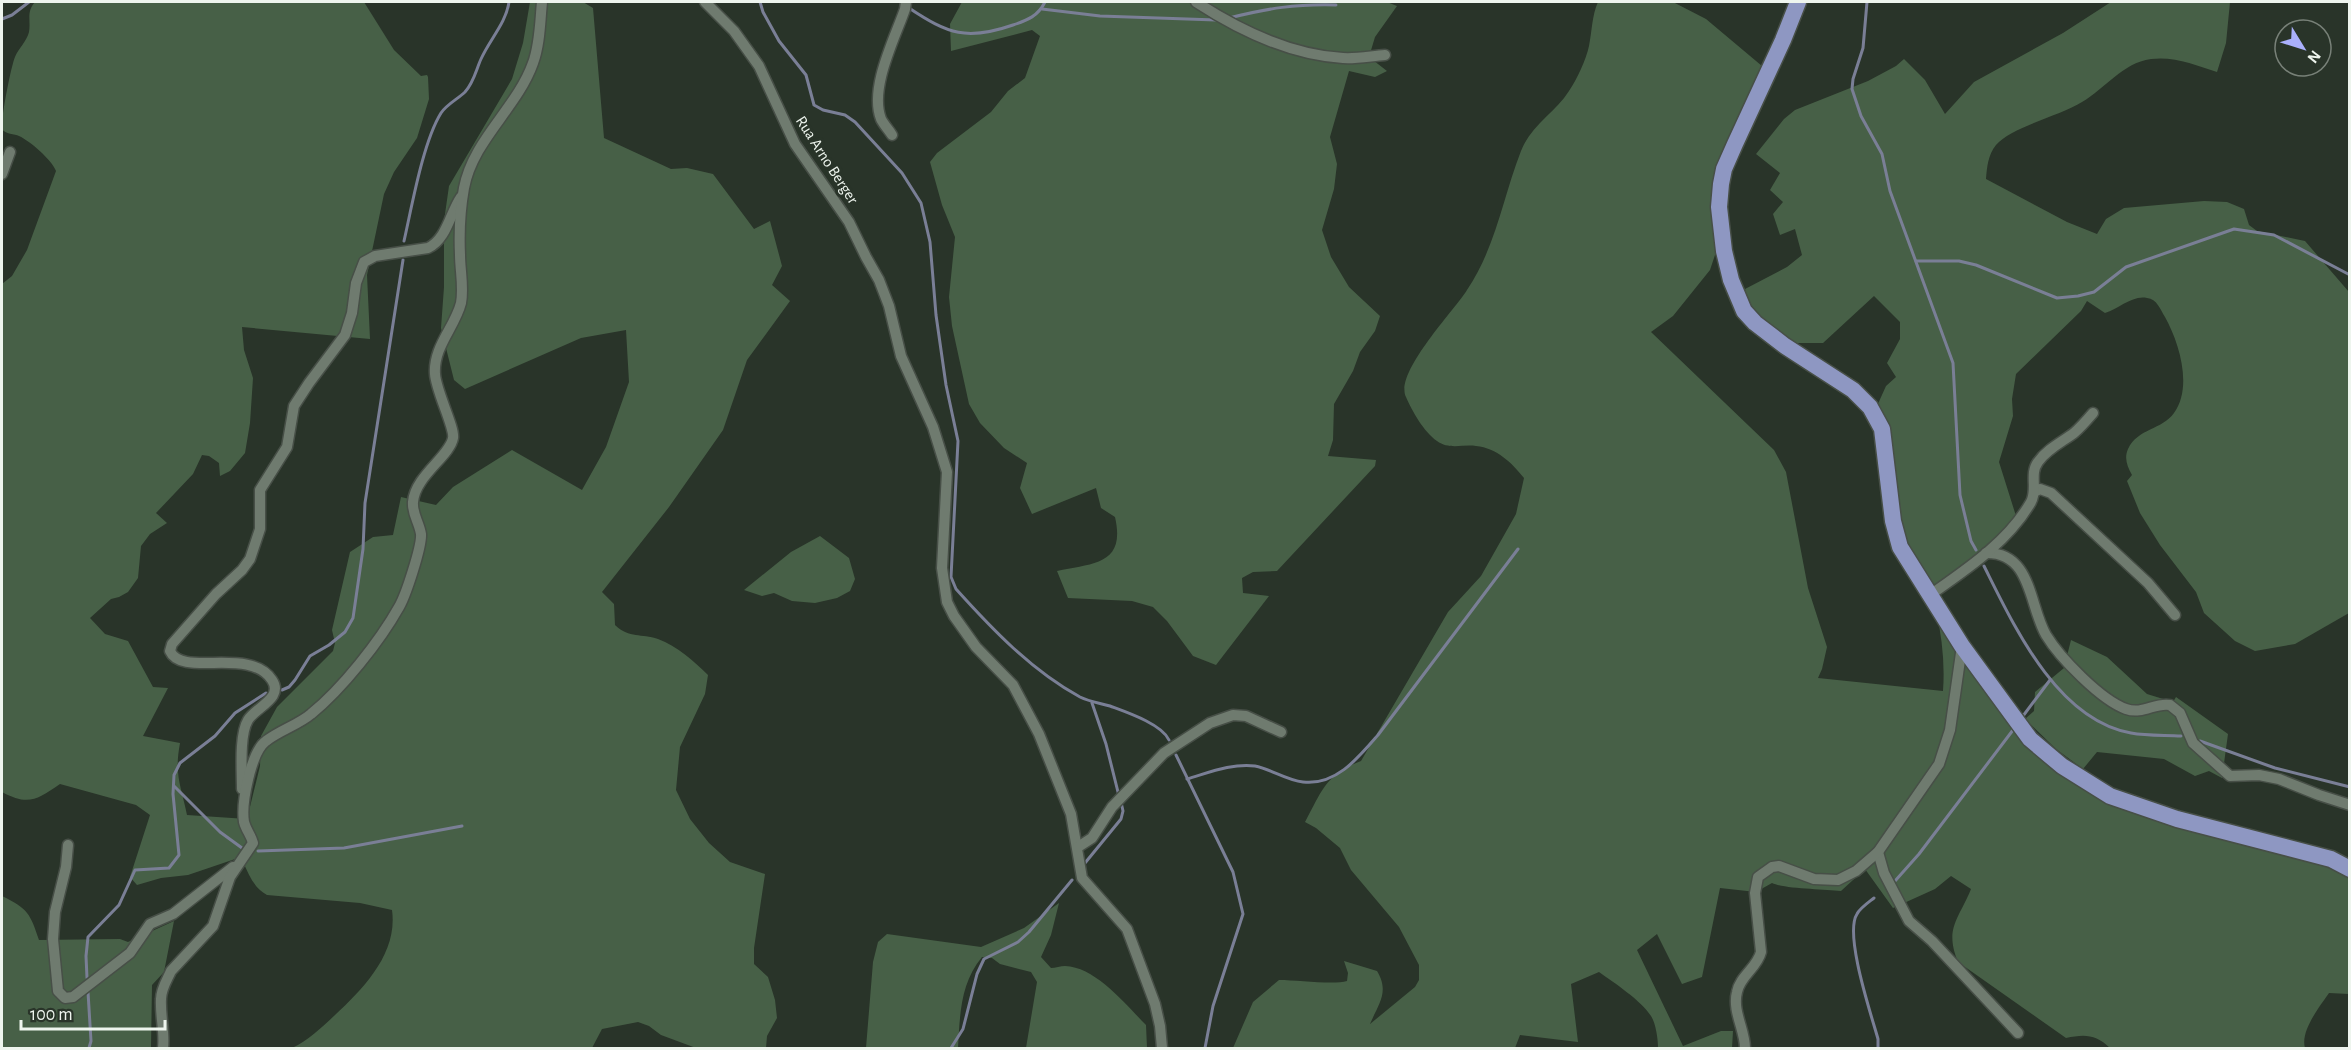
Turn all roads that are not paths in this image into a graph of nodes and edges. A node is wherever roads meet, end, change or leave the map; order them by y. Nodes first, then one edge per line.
1 (542, 2) edge
2 (705, 2) edge
3 (1196, 2) edge
4 (1798, 2) edge
5 (906, 5) edge
6 (1385, 55) dead end
7 (892, 135) dead end
8 (10, 152) dead end
9 (2, 174) edge
10 (463, 193) junction
11 (2093, 413) dead end
12 (2034, 492) junction
13 (1986, 553) junction
14 (1930, 595) junction
15 (2175, 615) dead end
16 (1962, 646) junction
17 (1281, 732) dead end
18 (247, 793) junction
19 (2349, 805) edge
20 (68, 845) dead end
21 (1078, 847) junction
22 (1878, 852) junction
23 (238, 863) junction
24 (2349, 869) edge
25 (2018, 1033) dead end
26 (163, 1048) edge
27 (1162, 1048) edge
28 (1745, 1048) edge

1 - 10 street
2 - 21 street, Rua Arno Berger
3 - 6 street
4 - 14 main road
5 - 7 street
8 - 9 street
10 - 18 street
10 - 18 street
11 - 12 street
12 - 13 street
12 - 15 street
13 - 14 street
13 - 19 street
14 - 16 main road
16 - 22 street
16 - 24 main road
17 - 21 street
18 - 23 street
20 - 23 street
21 - 27 street, Rua Arno Berger
22 - 25 street
22 - 28 street
23 - 26 street

